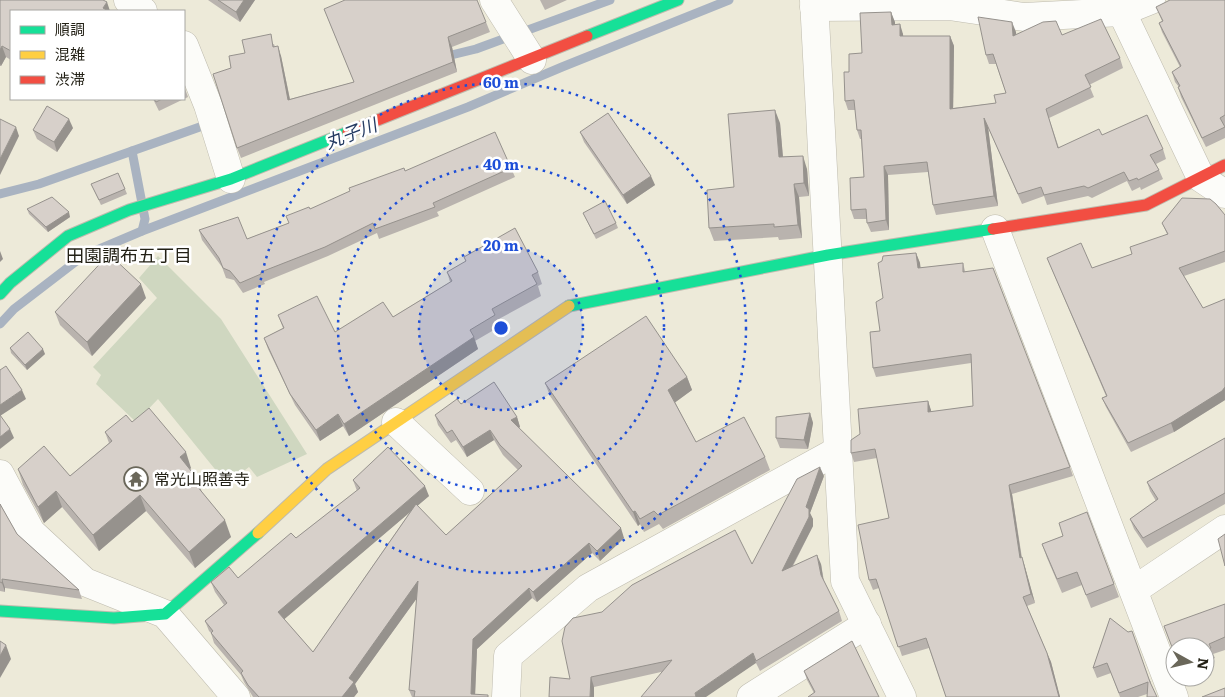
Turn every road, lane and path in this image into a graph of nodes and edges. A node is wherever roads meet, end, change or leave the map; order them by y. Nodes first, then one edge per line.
1 (128, 0) edge
2 (494, 0) edge
3 (678, 0) edge
4 (1151, 0) edge
5 (814, 4) edge
6 (1118, 6) edge
7 (142, 10) edge
8 (524, 46) junction
9 (185, 48) edge
10 (1225, 164) edge
11 (1201, 178) junction
12 (231, 179) junction
13 (1225, 194) edge
14 (996, 229) junction
15 (828, 255) junction
16 (0, 294) edge
17 (396, 422) junction
18 (839, 450) junction
19 (0, 474) edge
20 (470, 492) dead end
21 (1225, 529) edge
22 (1134, 590) junction
23 (0, 611) edge
24 (165, 614) junction
25 (867, 624) junction
26 (236, 697) edge
27 (506, 697) edge
28 (751, 697) edge
29 (902, 697) edge
30 (1174, 697) edge

1 - 7 street
2 - 8 street
3 - 8 street
4 - 6 street
5 - 6 street
5 - 15 street
6 - 11 street
8 - 12 street
9 - 12 street
10 - 11 street
11 - 13 street
11 - 14 street
12 - 16 street
14 - 15 street
14 - 22 street
15 - 17 street
15 - 18 street
17 - 20 street
17 - 24 street
18 - 25 street
18 - 27 street
19 - 24 street
21 - 22 street
22 - 30 street
23 - 24 street
24 - 26 street
25 - 28 street
25 - 29 street

